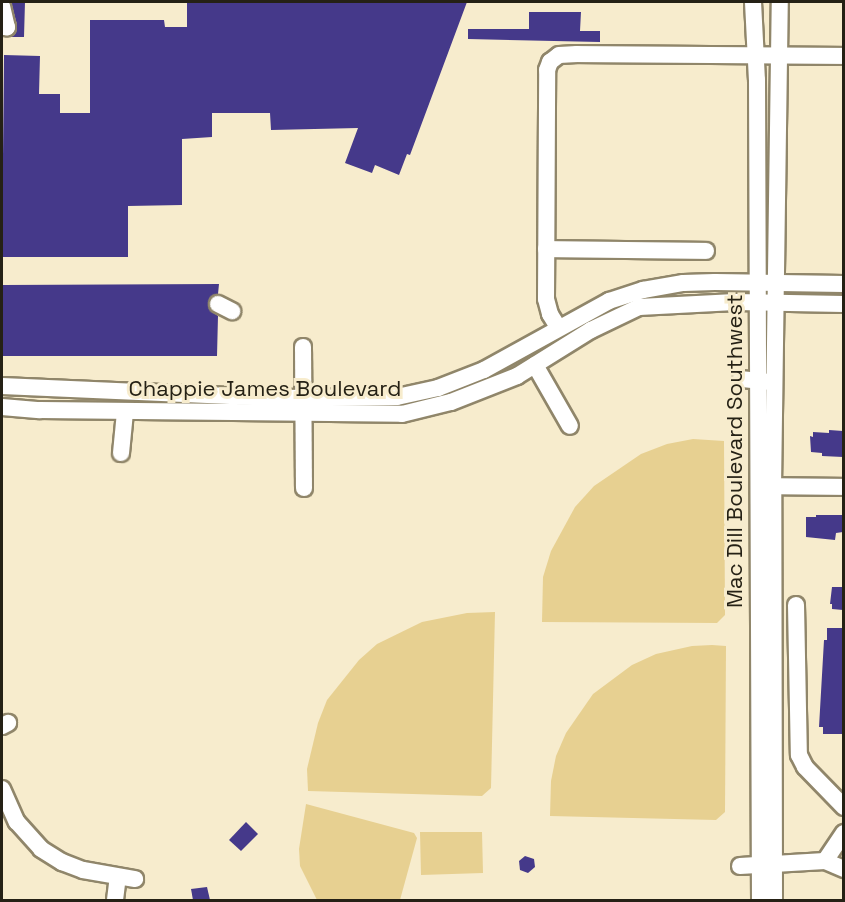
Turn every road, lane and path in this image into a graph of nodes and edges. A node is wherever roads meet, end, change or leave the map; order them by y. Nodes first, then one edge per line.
1 (753, 2) edge
2 (780, 2) edge
3 (2, 6) edge
4 (2, 27) edge
5 (843, 56) edge
6 (757, 57) junction
7 (777, 57) junction
8 (546, 249) junction
9 (706, 252) dead end
10 (756, 282) junction
11 (776, 282) junction
12 (843, 284) edge
13 (757, 303) junction
14 (775, 303) junction
15 (843, 304) edge
16 (558, 327) junction
17 (749, 342) junction
18 (775, 343) junction
19 (303, 347) dead end
20 (535, 365) junction
21 (758, 381) junction
22 (2, 386) edge
23 (303, 406) junction
24 (2, 407) edge
25 (125, 412) junction
26 (570, 426) dead end
27 (121, 453) dead end
28 (843, 486) edge
29 (766, 487) junction
30 (304, 488) dead end
31 (796, 605) dead end
32 (2, 789) edge
33 (843, 807) edge
34 (843, 833) edge
35 (825, 861) junction
36 (767, 864) junction
37 (740, 866) dead end
38 (843, 869) edge
39 (118, 877) junction
40 (135, 879) dead end
41 (115, 900) edge
42 (760, 900) edge
43 (774, 900) edge

1 - 6 street, Mac Dill Boulevard Southwest
2 - 7 street, Mac Dill Boulevard Southwest
3 - 4 street
5 - 7 street
6 - 7 street
6 - 8 street
6 - 10 street, Mac Dill Boulevard Southwest
7 - 11 street, Mac Dill Boulevard Southwest
8 - 9 street
8 - 16 street
10 - 11 street, Chappie James Boulevard
10 - 13 street, Mac Dill Boulevard Southwest
10 - 16 street, Chappie James Boulevard
11 - 12 street, Chappie James Boulevard
11 - 14 street, Mac Dill Boulevard Southwest
13 - 14 street, Chappie James Boulevard
13 - 17 street, Mac Dill Boulevard Southwest
13 - 20 street, Chappie James Boulevard
14 - 15 street, Chappie James Boulevard
14 - 18 street, Mac Dill Boulevard Southwest
16 - 23 street, Chappie James Boulevard
17 - 18 street
17 - 21 street, Mac Dill Boulevard Southwest
18 - 21 street, Mac Dill Boulevard Southwest
19 - 23 street
20 - 23 street, Chappie James Boulevard
20 - 26 street
21 - 29 street, Mac Dill Boulevard Southwest
22 - 23 street, Chappie James Boulevard
23 - 25 street, Chappie James Boulevard
23 - 30 street
24 - 25 street, Chappie James Boulevard
25 - 27 street
28 - 29 street
29 - 36 street, Mac Dill Boulevard Southwest
31 - 33 street
32 - 39 street
34 - 35 street
35 - 36 street
35 - 38 street
36 - 37 street
36 - 42 street, Mac Dill Boulevard Southwest
36 - 43 street, Mac Dill Boulevard Southwest
39 - 40 street
39 - 41 street

